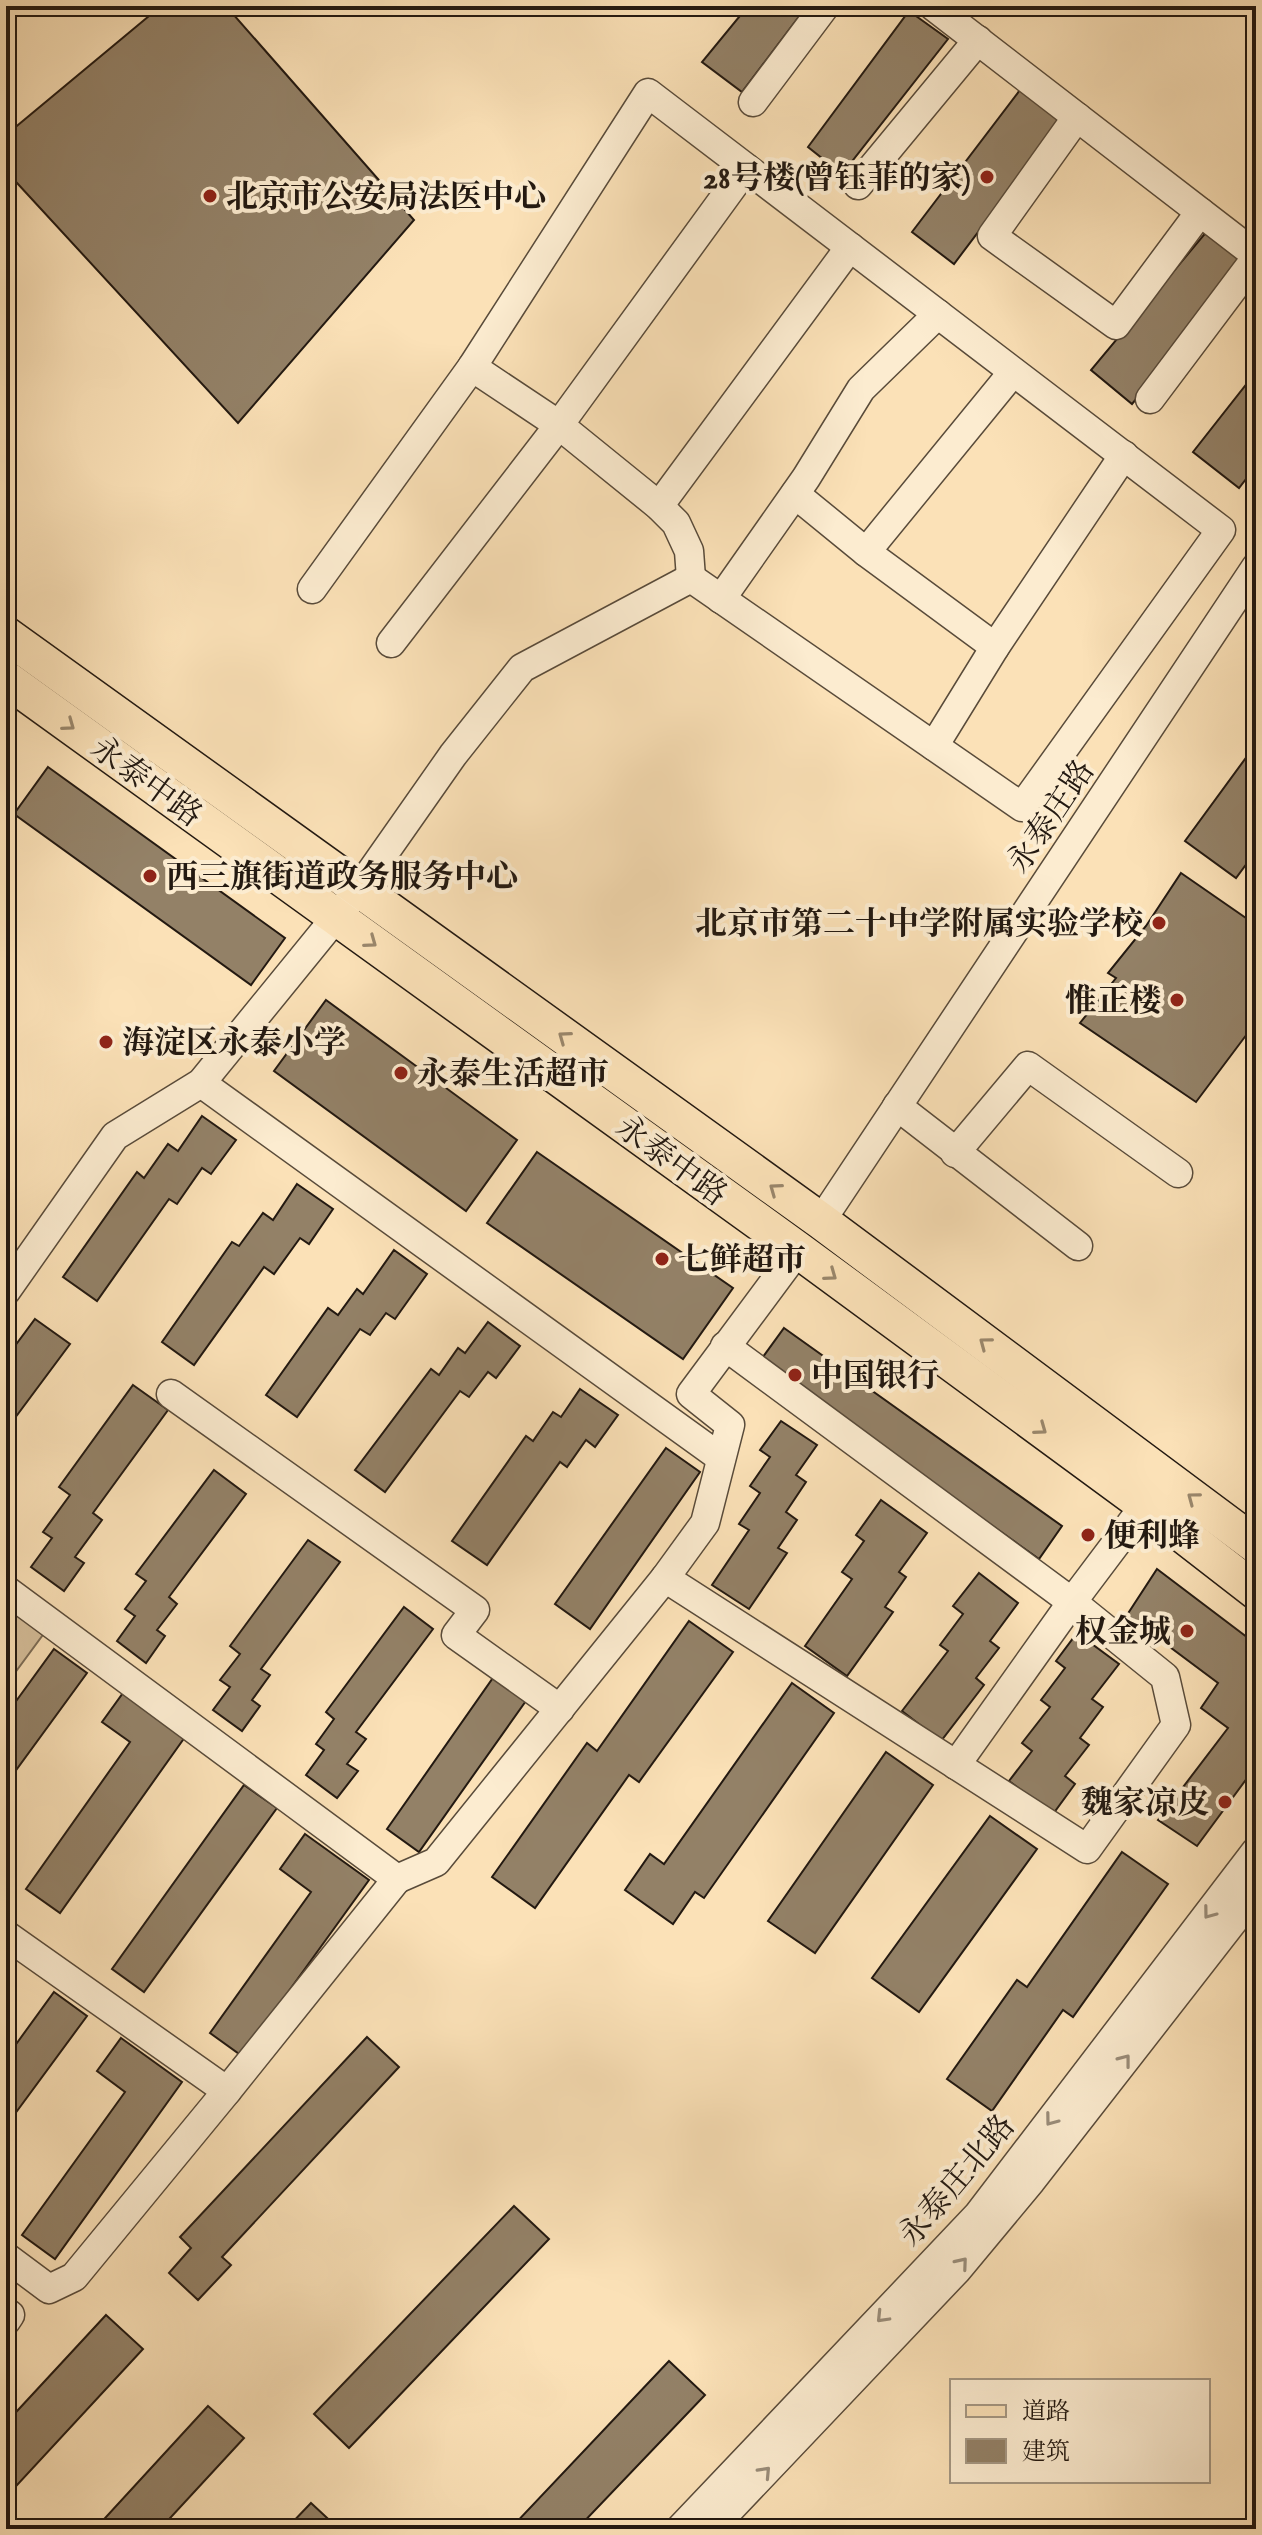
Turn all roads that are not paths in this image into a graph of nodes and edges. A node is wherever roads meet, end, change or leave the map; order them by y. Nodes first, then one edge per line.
1 (825, 6) edge
2 (933, 6) edge
3 (978, 40) junction
4 (753, 102) dead end
5 (1077, 117) junction
6 (746, 168) junction
7 (858, 185) dead end
8 (1200, 212) junction
9 (850, 247) junction
10 (1256, 257) edge
11 (938, 314) junction
12 (472, 367) junction
13 (1013, 372) junction
14 (1150, 399) dead end
15 (559, 425) junction
16 (1124, 455) junction
17 (795, 494) junction
18 (659, 506) junction
19 (866, 552) junction
20 (1256, 567) edge
21 (691, 578) junction
22 (312, 589) dead end
23 (721, 599) junction
24 (6, 635) edge
25 (391, 643) dead end
26 (995, 647) junction
27 (6, 679) edge
28 (934, 746) junction
29 (359, 889) junction
30 (335, 916) junction
31 (201, 1083) junction
32 (897, 1106) junction
33 (955, 1153) junction
34 (1178, 1173) dead end
35 (821, 1221) junction
36 (1078, 1246) dead end
37 (798, 1250) junction
38 (6, 1291) edge
39 (725, 1346) junction
40 (171, 1394) dead end
41 (721, 1458) junction
42 (1145, 1505) junction
43 (1256, 1545) edge
44 (665, 1578) junction
45 (6, 1590) edge
46 (1256, 1591) edge
47 (1072, 1602) junction
48 (560, 1709) junction
49 (956, 1765) junction
50 (1256, 1851) edge
51 (397, 1879) junction
52 (1256, 1892) edge
53 (6, 1935) edge
54 (227, 2091) junction
55 (6, 2257) edge
56 (6, 2312) edge
57 (6, 2321) edge
58 (680, 2529) edge
59 (711, 2529) edge

1 - 4 street
2 - 3 street
3 - 5 street
3 - 7 street
5 - 8 street
5 - 8 street
6 - 9 street
6 - 12 street
6 - 15 street
8 - 10 street
9 - 11 street
9 - 18 street
10 - 14 street
11 - 13 street
11 - 17 street
12 - 15 street
12 - 22 street
13 - 16 street
13 - 19 street
15 - 18 street
15 - 25 street
16 - 26 street
16 - 28 street
17 - 19 street
17 - 23 street
18 - 21 street
19 - 26 street
20 - 32 street, 永泰庄路
21 - 23 street
21 - 29 street
23 - 28 street
24 - 29 main road, 永泰中路
26 - 28 street
27 -> 30 main road, 永泰中路
29 - 30 street
35 -> 29 main road, 永泰中路
30 - 31 street
30 -> 37 main road, 永泰中路
31 - 38 street
31 - 41 street
32 - 33 street
32 - 35 street, 永泰庄路
33 - 34 street
33 - 36 street
43 -> 35 main road, 永泰中路
37 - 39 street
37 -> 42 main road, 永泰中路
39 - 41 street
39 - 47 street
40 - 48 street
41 - 44 street
42 - 46 main road, 永泰中路
42 - 47 street
44 - 48 street
44 - 49 street
45 - 51 street
47 - 49 street
47 - 49 street
48 - 51 street
50 -> 58 street, 永泰庄北路
51 - 54 street
59 -> 52 street, 永泰庄北路
53 - 54 street
54 - 55 street
56 - 57 street

